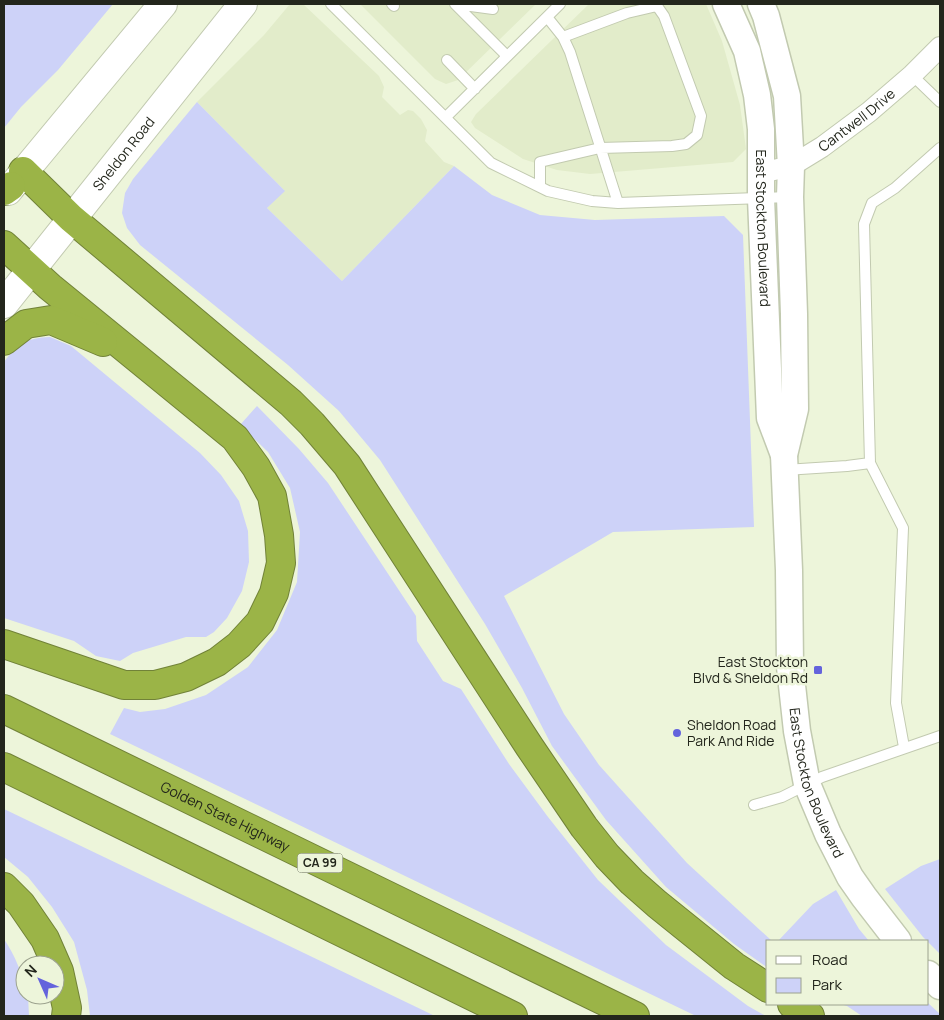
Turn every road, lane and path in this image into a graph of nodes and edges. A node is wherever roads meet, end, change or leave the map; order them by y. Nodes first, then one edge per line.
1 (163, 4) edge
2 (243, 4) edge
3 (331, 4) edge
4 (456, 4) edge
5 (560, 4) edge
6 (726, 4) edge
7 (761, 4) edge
8 (493, 9) dead end
9 (547, 17) junction
10 (563, 37) junction
11 (940, 47) edge
12 (507, 56) junction
13 (447, 60) dead end
14 (912, 75) junction
15 (475, 89) junction
16 (940, 102) edge
17 (446, 117) junction
18 (600, 148) junction
19 (940, 148) edge
20 (791, 166) junction
21 (11, 186) edge
22 (761, 186) junction
23 (540, 187) junction
24 (790, 197) junction
25 (618, 203) junction
26 (71, 218) junction
27 (4, 245) edge
28 (31, 270) junction
29 (4, 304) edge
30 (4, 341) edge
31 (134, 356) junction
32 (784, 462) junction
33 (870, 463) junction
34 (4, 644) edge
35 (4, 709) edge
36 (940, 736) edge
37 (904, 747) junction
38 (4, 767) edge
39 (807, 784) junction
40 (754, 806) dead end
41 (4, 887) edge
42 (897, 940) edge
43 (929, 975) edge
44 (940, 986) edge
45 (766, 987) edge
46 (794, 1005) edge
47 (66, 1016) edge
48 (513, 1016) edge
49 (635, 1016) edge
50 (810, 1016) edge

1 - 21 main road
2 - 26 main road, Sheldon Road
3 - 17 lane
4 - 8 lane
4 - 12 lane
5 - 9 lane
6 - 22 street, East Stockton Boulevard
7 - 20 street, East Stockton Boulevard
9 - 10 lane
9 - 12 lane
10 - 18 lane
10 - 18 lane
11 - 14 street, Cantwell Drive
12 - 15 lane
13 - 15 lane
14 - 16 lane
14 - 20 street, Cantwell Drive
15 - 17 lane
17 - 23 lane
18 - 23 lane
18 - 25 lane
19 - 33 lane
20 - 22 street, Cantwell Drive
20 - 24 street, East Stockton Boulevard
21 - 26 highway
22 - 24 lane
22 - 25 lane
22 - 32 street, East Stockton Boulevard
23 - 25 lane
24 - 32 street, East Stockton Boulevard
26 - 28 main road, Sheldon Road
26 - 45 highway
27 - 28 highway
28 - 29 main road, Sheldon Road
28 - 31 highway
30 - 31 highway
31 - 34 highway
32 - 33 lane
32 - 39 street, East Stockton Boulevard
33 - 37 lane
35 - 49 highway, Golden State Highway / CA 99
36 - 37 lane
37 - 39 lane
38 - 48 highway
39 - 40 lane
39 - 42 street, East Stockton Boulevard
41 - 47 highway
43 - 44 street
46 - 50 highway

